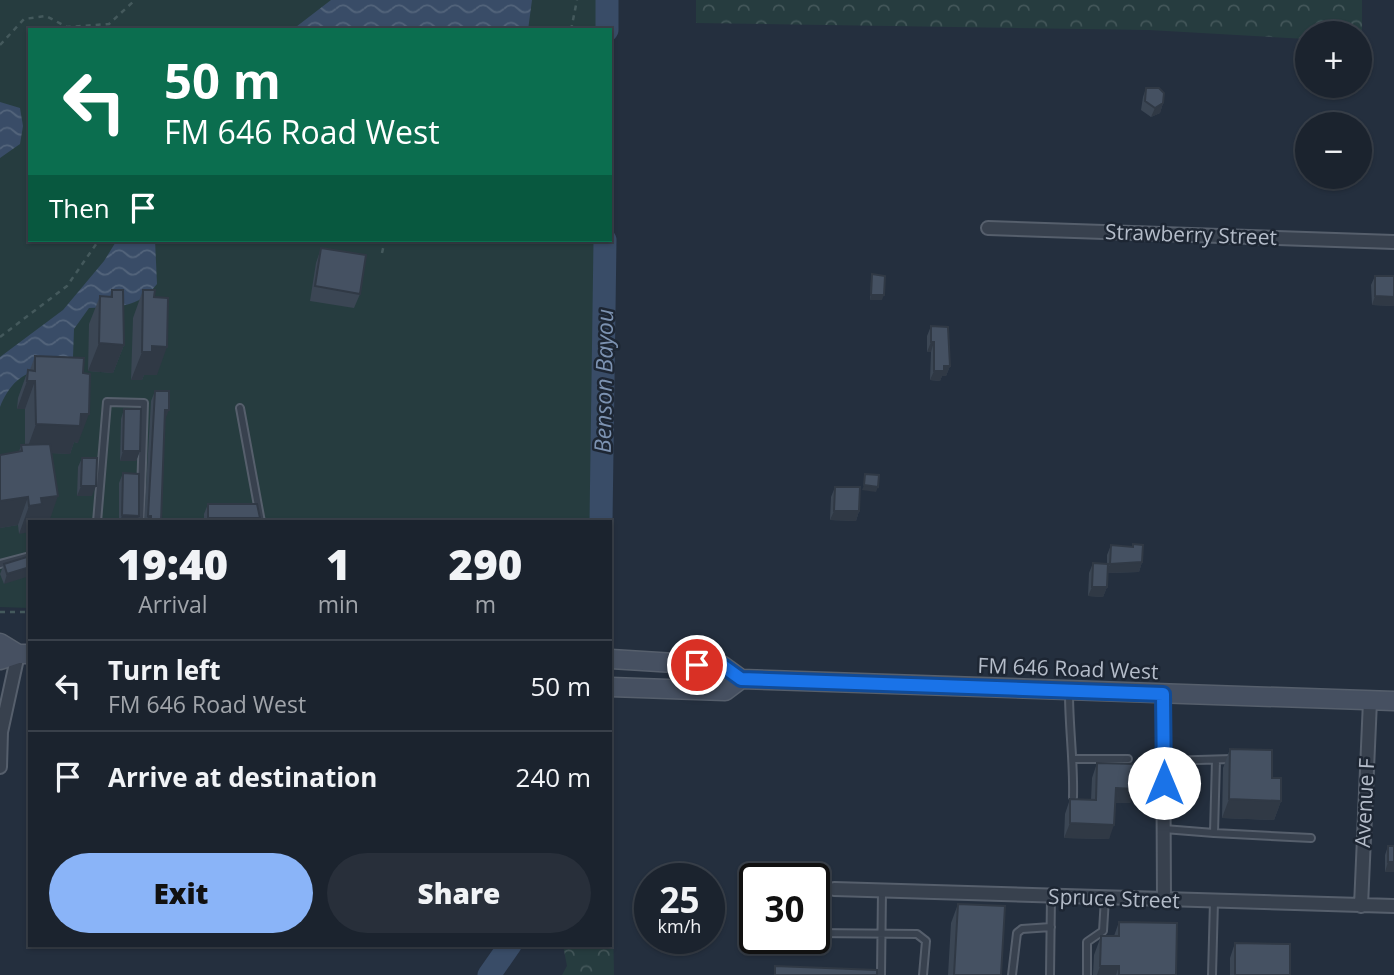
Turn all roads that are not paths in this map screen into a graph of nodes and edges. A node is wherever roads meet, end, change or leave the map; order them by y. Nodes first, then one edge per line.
1 (988, 228) dead end
2 (1394, 242) edge
3 (240, 408) dead end
4 (97, 520) edge
5 (140, 520) edge
6 (261, 520) edge
7 (28, 557) edge
8 (0, 564) edge
9 (0, 643) edge
10 (24, 654) edge
11 (615, 659) edge
12 (0, 660) edge
13 (741, 679) junction
14 (615, 687) edge
15 (1069, 691) junction
16 (1163, 694) junction
17 (1370, 701) junction
18 (1394, 701) edge
19 (1074, 759) junction
20 (1128, 759) dead end
21 (1216, 760) junction
22 (1241, 760) edge
23 (1164, 761) junction
24 (0, 767) edge
25 (1073, 797) edge
26 (1164, 829) junction
27 (1214, 833) junction
28 (1311, 838) dead end
29 (834, 889) dead end
30 (882, 891) junction
31 (1051, 896) junction
32 (1105, 897) junction
33 (1164, 899) junction
34 (1214, 901) junction
35 (1361, 906) junction
36 (1394, 906) edge
37 (1051, 927) junction
38 (830, 933) edge
39 (881, 935) junction
40 (881, 975) edge
41 (923, 975) edge
42 (1012, 975) edge
43 (1050, 975) edge
44 (1087, 975) edge
45 (1212, 975) edge

1 - 2 street, Strawberry Street
3 - 6 lane
4 - 5 lane
7 - 8 lane
9 - 10 main road
10 - 12 main road
10 - 24 street
11 - 13 main road, FM 646 Road West
13 - 14 main road, FM 646 Road West
13 - 15 main road, FM 646 Road West
15 - 16 main road, FM 646 Road West
15 - 19 lane
16 - 17 main road, FM 646 Road West
16 - 23 street
17 - 18 main road, FM 646 Road West
17 - 35 street, Avenue F
19 - 20 lane
19 - 25 lane
21 - 22 lane
21 - 23 lane
21 - 27 lane
23 - 26 street
26 - 27 lane
26 - 33 street
27 - 28 lane
29 - 30 street, Spruce Street
30 - 31 street, Spruce Street
30 - 39 lane
31 - 32 street, Spruce Street
31 - 37 lane
32 - 33 street, Spruce Street
32 - 44 lane
33 - 34 street, Spruce Street
34 - 35 street, Spruce Street
34 - 45 lane
35 - 36 street, Spruce Street
37 - 42 lane
37 - 43 lane
38 - 39 lane
39 - 40 lane
39 - 41 lane

